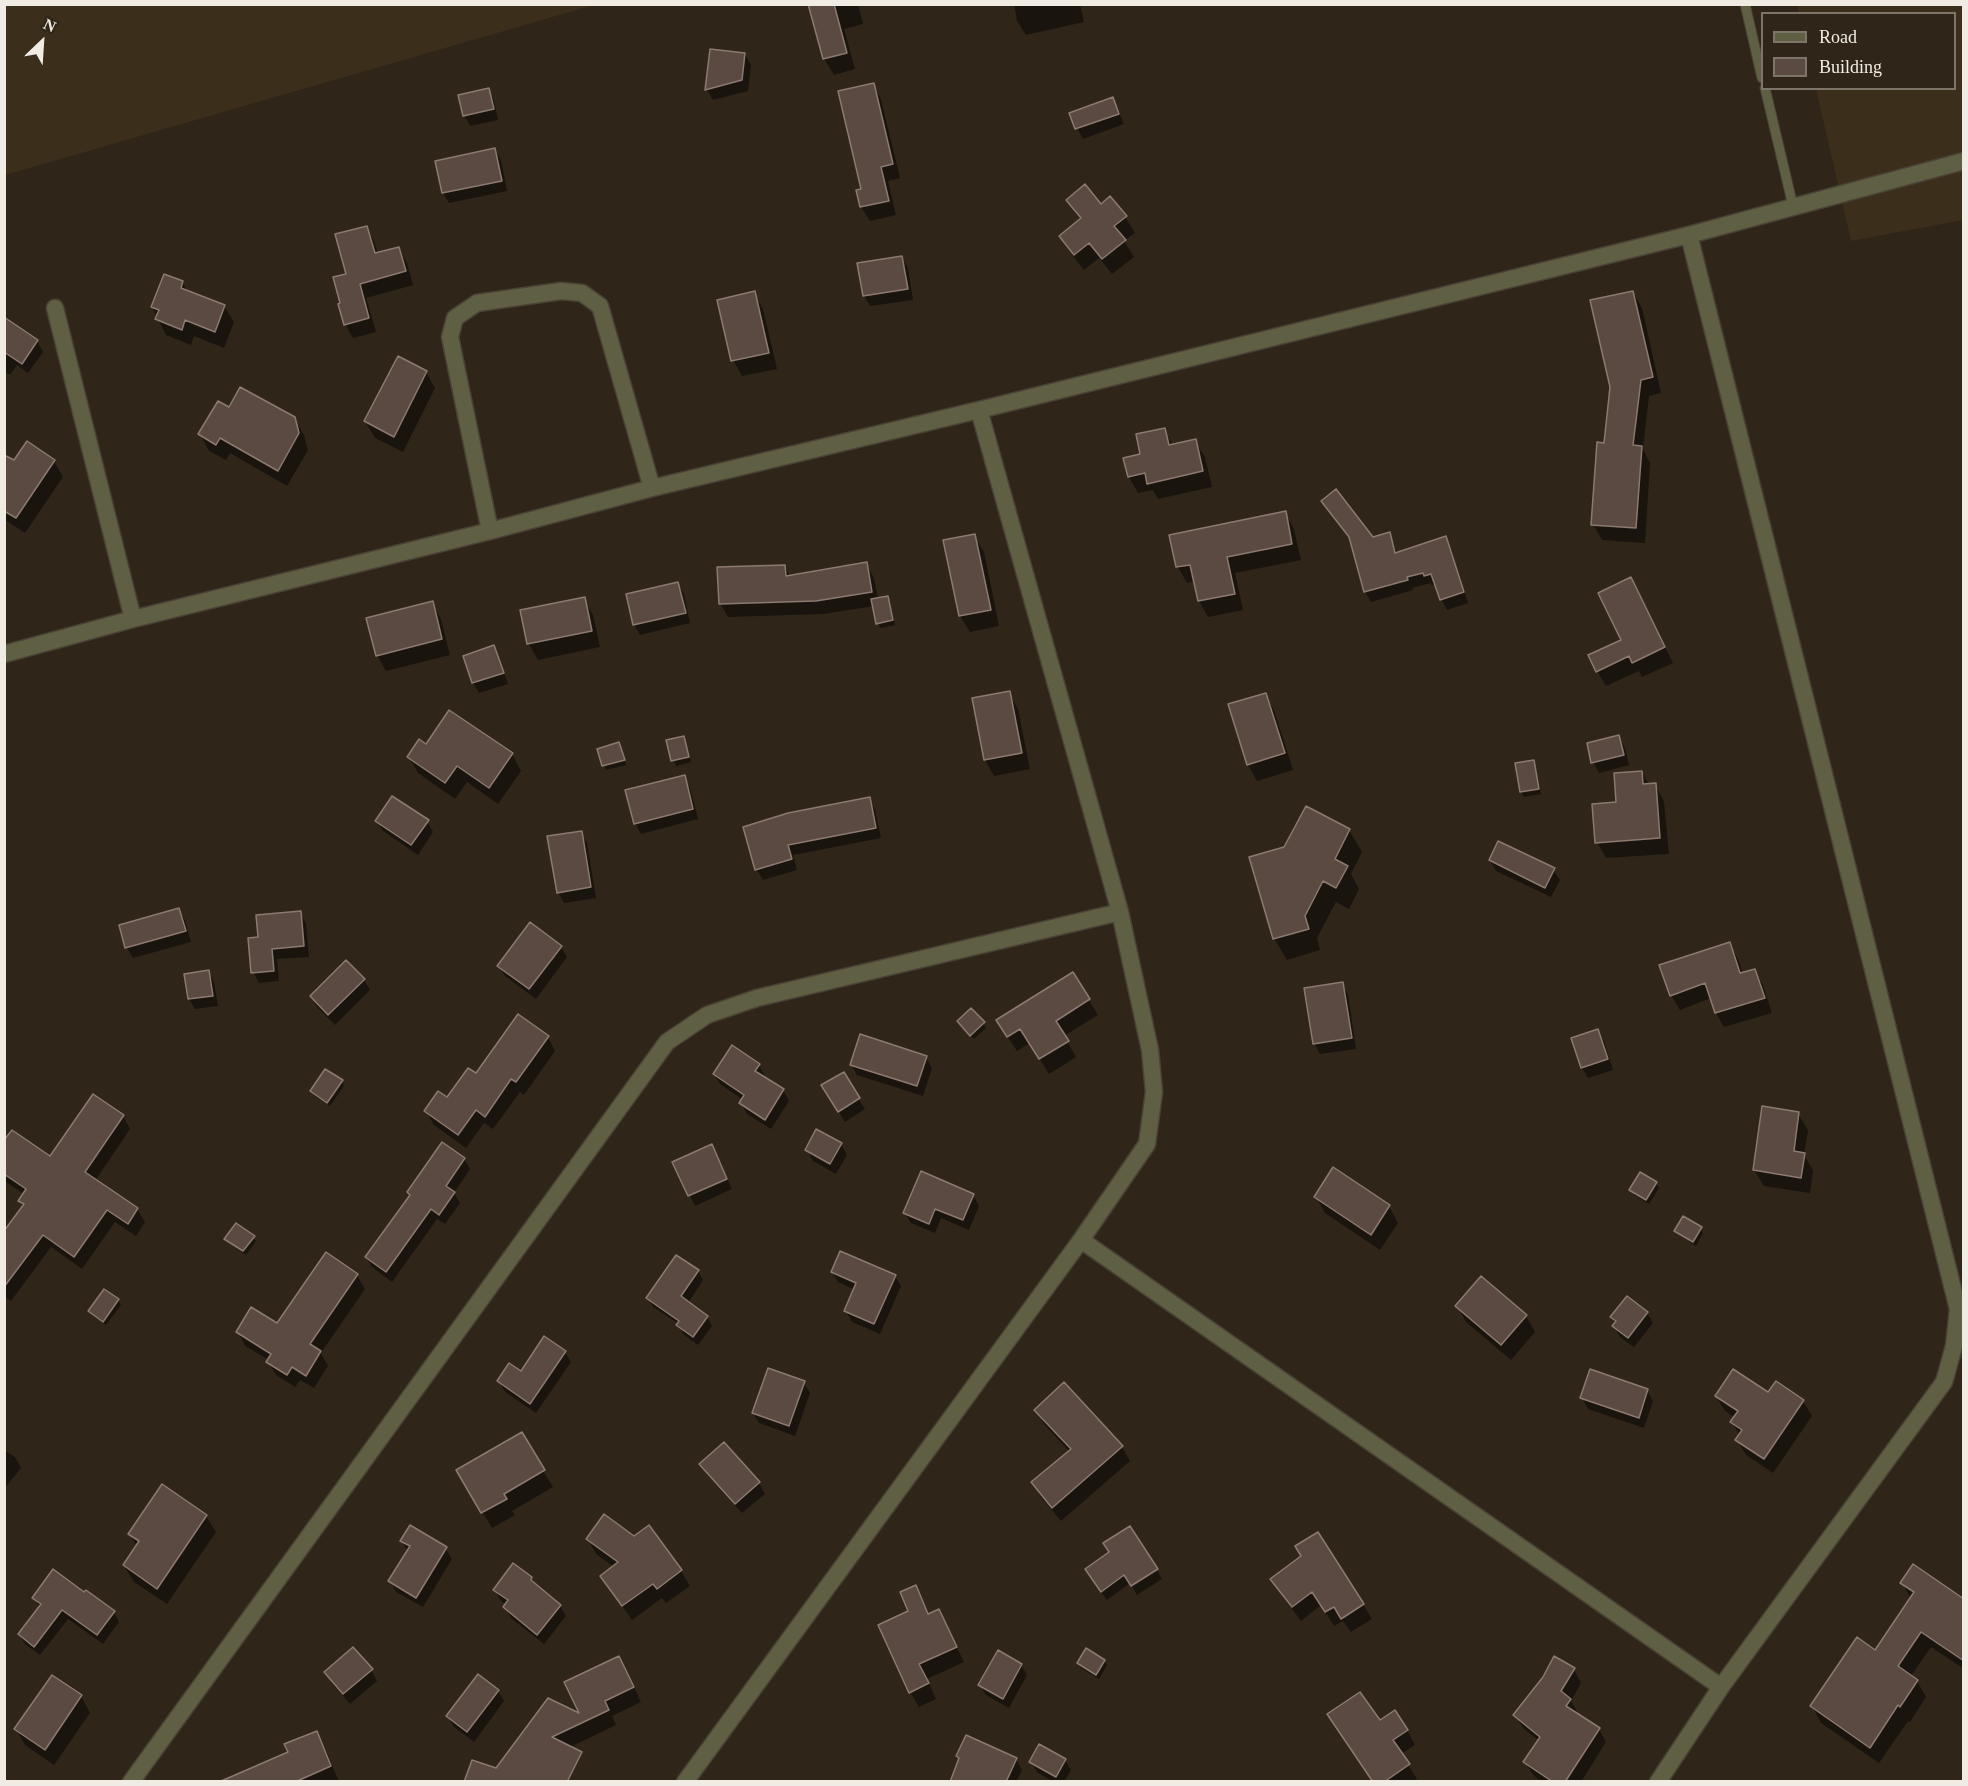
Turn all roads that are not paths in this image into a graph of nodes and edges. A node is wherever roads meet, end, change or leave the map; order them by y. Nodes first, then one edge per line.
1 (1744, 4) edge
2 (1761, 74) edge
3 (1765, 90) edge
4 (1964, 161) edge
5 (1793, 206) junction
6 (1689, 235) junction
7 (55, 308) dead end
8 (979, 410) junction
9 (652, 488) junction
10 (490, 531) junction
11 (133, 619) junction
12 (4, 654) edge
13 (1120, 912) junction
14 (1081, 1240) junction
15 (1721, 1687) junction
16 (131, 1782) edge
17 (685, 1782) edge
18 (1658, 1782) edge

1 - 2 lane
3 - 5 lane
4 - 5 street
5 - 6 street
6 - 8 street
6 - 15 street
7 - 11 street
8 - 9 street
8 - 13 street
9 - 10 street
9 - 10 street
10 - 11 street
11 - 12 street
13 - 14 street
13 - 16 street
14 - 15 street
14 - 17 street
15 - 18 street

